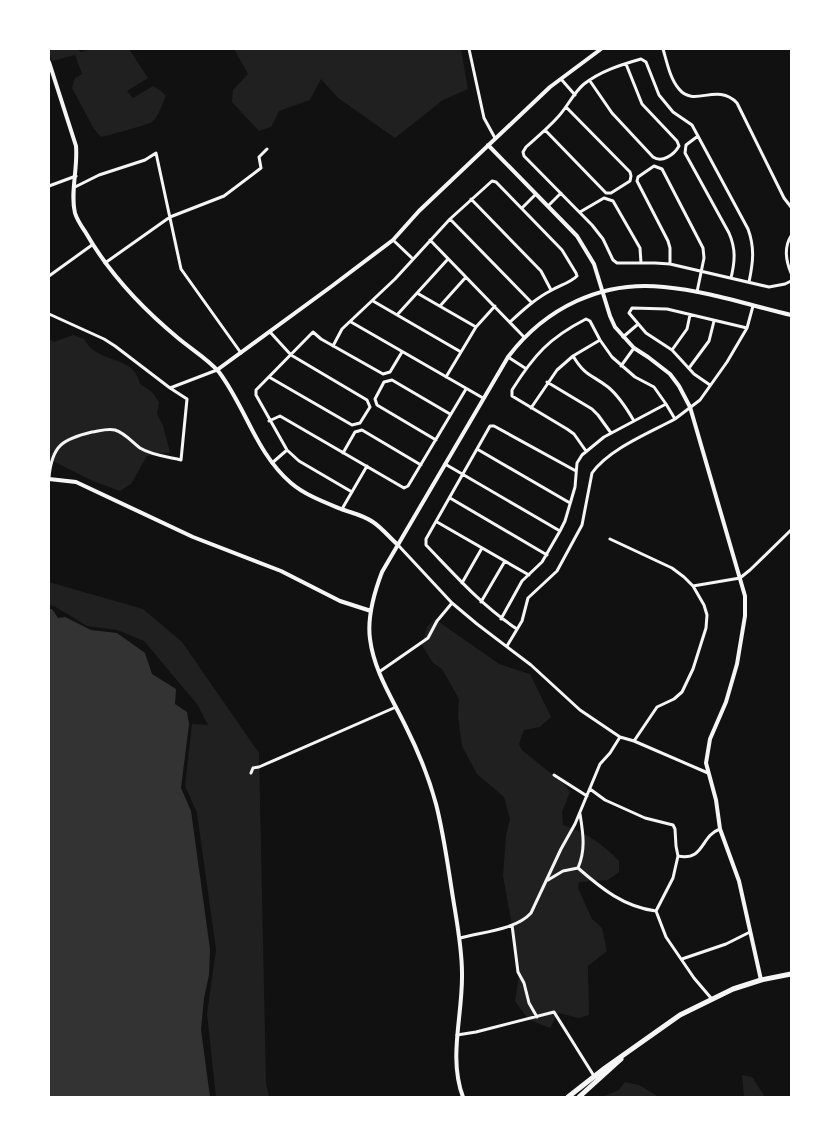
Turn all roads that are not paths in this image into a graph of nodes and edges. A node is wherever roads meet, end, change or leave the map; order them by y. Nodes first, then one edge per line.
1 (469, 49) edge
2 (601, 49) edge
3 (663, 49) edge
4 (49, 62) edge
5 (626, 64) junction
6 (561, 78) junction
7 (590, 81) junction
8 (575, 95) junction
9 (566, 107) junction
10 (545, 130) junction
11 (698, 136) junction
12 (496, 138) junction
13 (488, 145) junction
14 (266, 149) dead end
15 (76, 176) junction
16 (49, 186) edge
17 (75, 187) junction
18 (561, 192) junction
19 (536, 194) junction
20 (471, 199) junction
21 (548, 206) junction
22 (791, 207) edge
23 (522, 208) junction
24 (580, 212) junction
25 (170, 217) junction
26 (450, 219) junction
27 (791, 236) edge
28 (393, 240) junction
29 (430, 240) junction
30 (92, 245) junction
31 (413, 259) junction
32 (448, 259) junction
33 (787, 259) junction
34 (791, 260) edge
35 (641, 262) junction
36 (105, 263) junction
37 (670, 264) junction
38 (702, 271) junction
39 (791, 273) edge
40 (49, 276) edge
41 (466, 277) junction
42 (731, 278) junction
43 (791, 281) edge
44 (749, 282) junction
45 (551, 290) junction
46 (603, 291) junction
47 (697, 292) junction
48 (417, 293) junction
49 (373, 301) junction
50 (532, 303) junction
51 (440, 306) junction
52 (495, 306) junction
53 (753, 306) junction
54 (49, 314) edge
55 (397, 315) junction
56 (690, 315) junction
57 (791, 315) edge
58 (714, 320) junction
59 (350, 322) junction
60 (510, 322) junction
61 (637, 325) junction
62 (476, 327) junction
63 (746, 328) junction
64 (270, 332) junction
65 (524, 337) junction
66 (623, 337) junction
67 (600, 340) junction
68 (333, 346) junction
69 (634, 348) junction
70 (672, 350) junction
71 (402, 352) junction
72 (461, 352) junction
73 (241, 353) junction
74 (291, 356) junction
75 (573, 356) junction
76 (508, 357) junction
77 (621, 366) junction
78 (525, 368) junction
79 (690, 368) junction
80 (217, 370) junction
81 (269, 377) junction
82 (446, 377) junction
83 (548, 382) junction
84 (710, 384) junction
85 (170, 388) junction
86 (466, 389) junction
87 (483, 398) junction
88 (666, 404) junction
89 (690, 407) junction
90 (531, 408) junction
91 (450, 414) junction
92 (675, 419) junction
93 (269, 421) junction
94 (634, 421) junction
95 (611, 434) junction
96 (436, 440) junction
97 (287, 450) junction
98 (478, 450) junction
99 (586, 451) junction
100 (343, 453) junction
101 (272, 463) junction
102 (445, 464) junction
103 (421, 465) junction
104 (367, 466) junction
105 (576, 471) junction
106 (463, 475) junction
107 (49, 478) edge
108 (352, 492) junction
109 (450, 498) junction
110 (570, 503) junction
111 (342, 509) junction
112 (437, 522) junction
113 (791, 530) edge
114 (560, 531) junction
115 (610, 539) dead end
116 (398, 545) junction
117 (482, 548) junction
118 (547, 555) junction
119 (504, 561) junction
120 (529, 575) junction
121 (740, 578) junction
122 (462, 582) junction
123 (693, 586) junction
124 (452, 602) junction
125 (481, 602) junction
126 (371, 611) junction
127 (501, 619) junction
128 (517, 629) junction
129 (507, 646) junction
130 (379, 672) junction
131 (396, 707) junction
132 (620, 737) junction
133 (634, 741) junction
134 (251, 773) dead end
135 (708, 773) junction
136 (554, 775) dead end
137 (590, 789) junction
138 (587, 796) junction
139 (580, 813) junction
140 (720, 829) junction
141 (678, 856) junction
142 (578, 868) junction
143 (546, 881) junction
144 (656, 911) junction
145 (512, 925) junction
146 (750, 932) junction
147 (460, 938) junction
148 (682, 959) junction
149 (791, 974) edge
150 (761, 980) junction
151 (711, 998) junction
152 (537, 1017) junction
153 (457, 1035) junction
154 (631, 1050) junction
155 (594, 1076) junction
156 (463, 1097) edge
157 (568, 1097) edge
158 (579, 1097) edge

1 - 12 street
2 - 6 street
3 - 22 street
4 - 15 street
5 - 7 street
5 - 7 street
5 - 11 street
6 - 8 street
6 - 12 street
7 - 8 street
8 - 9 street
9 - 10 street
9 - 10 street
10 - 18 street
11 - 42 street
11 - 44 street
12 - 13 street
13 - 19 street
13 - 28 street
14 - 25 street
15 - 16 street
15 - 17 street
17 - 25 street
17 - 30 street
18 - 21 street
18 - 24 street
19 - 21 street
19 - 23 street
20 - 23 street
20 - 26 street
20 - 45 street
21 - 46 street
23 - 45 street
24 - 35 street
24 - 35 street
25 - 36 street
25 - 73 street
26 - 29 street
26 - 50 street
27 - 33 street
28 - 31 street
28 - 64 street
29 - 31 street
29 - 32 street
30 - 36 street
30 - 40 street
31 - 49 street
32 - 41 street
32 - 48 street
33 - 34 street
33 - 39 street
35 - 37 street
36 - 80 street
37 - 38 street
37 - 38 street
38 - 42 street
38 - 47 street
41 - 51 street
41 - 52 street
42 - 44 street
43 - 44 street
45 - 50 street
46 - 47 street
46 - 65 street
46 - 66 street
47 - 53 street
48 - 51 street
48 - 55 street
49 - 55 street
49 - 59 street
50 - 60 street
51 - 62 street
52 - 60 street
52 - 62 street
53 - 57 street
53 - 63 street
54 - 85 street
55 - 72 street
56 - 58 street
56 - 61 street
56 - 70 street
58 - 63 street
58 - 79 street
59 - 68 street
59 - 71 street
60 - 65 street
61 - 66 street
61 - 70 street
62 - 72 street
63 - 84 street
64 - 73 street
64 - 74 street
65 - 76 street
66 - 69 street
67 - 75 street
67 - 77 street
67 - 78 street
68 - 71 street
68 - 74 street
69 - 77 street
69 - 89 street
70 - 79 street
71 - 82 street
72 - 82 street
73 - 80 street
74 - 81 street
74 - 81 street
75 - 83 street
75 - 94 street
76 - 78 street
76 - 87 street
77 - 88 street
78 - 90 street
79 - 84 street
80 - 85 street
80 - 101 street
81 - 93 street
82 - 86 street
83 - 90 street
83 - 95 street
84 - 89 street
85 - 107 street
86 - 87 street
86 - 91 street
87 - 102 street
88 - 92 street
88 - 94 street
89 - 92 street
89 - 121 street
90 - 99 street
91 - 96 street
91 - 96 street
92 - 128 street
93 - 97 street
93 - 100 street
94 - 95 street
95 - 99 street
96 - 103 street
97 - 101 street
97 - 108 street
98 - 105 street
98 - 106 street
98 - 110 street
99 - 105 street
100 - 103 street
100 - 104 street
101 - 111 street
102 - 106 street
102 - 116 street
103 - 104 street
104 - 108 street
105 - 110 street
106 - 109 street
106 - 114 street
107 - 126 street
108 - 111 street
109 - 112 street
109 - 118 street
110 - 114 street
111 - 116 street
112 - 117 street
112 - 122 street
113 - 121 street
114 - 118 street
115 - 123 street
116 - 124 street
116 - 126 street
117 - 119 street
117 - 122 street
118 - 120 street
119 - 120 street
119 - 125 street
120 - 127 street
121 - 123 street
121 - 135 street
122 - 125 street
123 - 133 street
124 - 129 street
124 - 130 street
125 - 127 street
126 - 130 street
127 - 128 street
128 - 129 street
129 - 132 street
130 - 131 street
131 - 134 street
131 - 147 street
132 - 133 street
132 - 137 street
133 - 135 street
135 - 140 street
136 - 138 street
137 - 138 street
137 - 141 street
138 - 139 street
139 - 142 street
139 - 143 street
140 - 141 street
140 - 146 street
141 - 144 street
142 - 143 street
142 - 144 street
143 - 145 street
144 - 148 street
145 - 147 street
145 - 152 street
146 - 148 street
146 - 150 street
147 - 153 street
148 - 151 street
149 - 150 main road
150 - 151 main road
151 - 154 main road
152 - 153 street
152 - 155 street
153 - 156 street
154 - 155 main road
154 - 158 main road
155 - 157 main road

